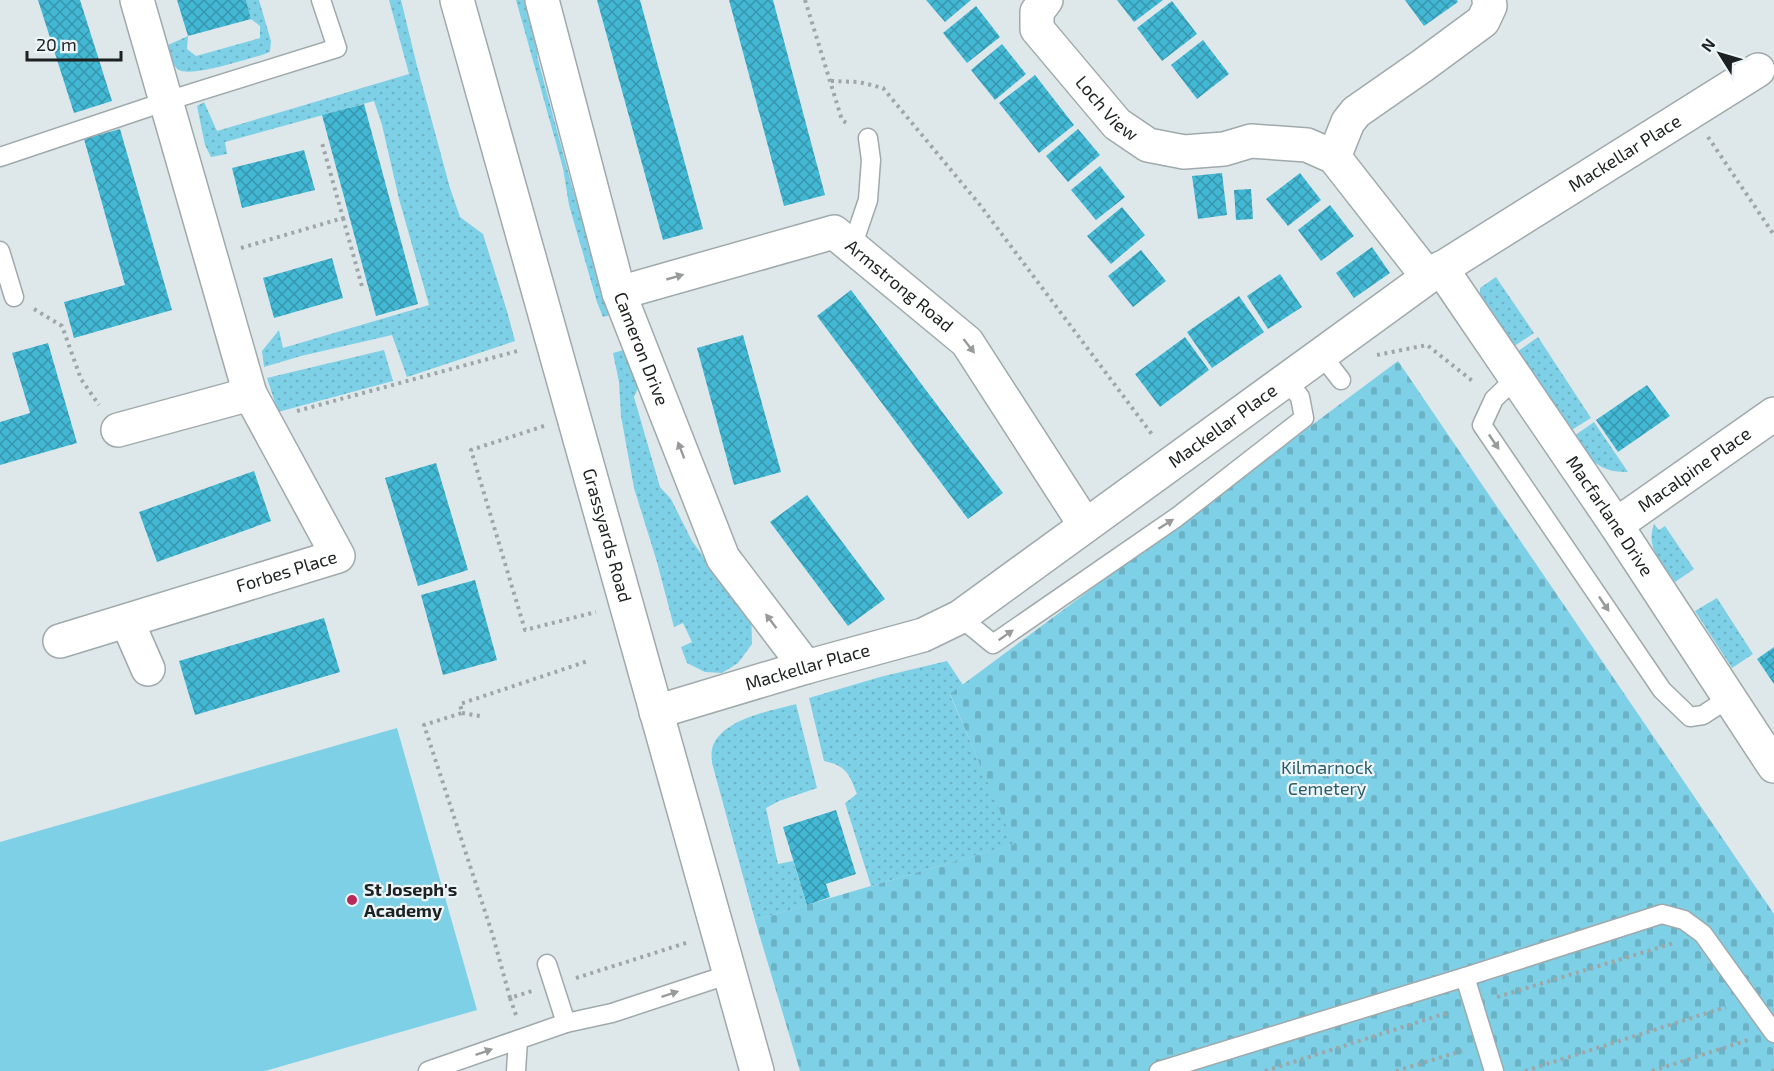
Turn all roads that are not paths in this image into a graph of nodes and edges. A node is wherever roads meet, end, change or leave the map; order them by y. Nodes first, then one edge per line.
1 (137, 0) edge
2 (321, 0) edge
3 (457, 0) edge
4 (542, 0) edge
5 (1046, 0) edge
6 (1489, 0) edge
7 (1758, 70) dead end
8 (167, 101) junction
9 (868, 138) road end
10 (0, 157) edge
11 (1334, 157) junction
12 (852, 247) junction
13 (0, 251) edge
14 (1435, 272) junction
15 (619, 293) junction
16 (14, 297) road end
17 (1286, 380) junction
18 (1505, 388) junction
19 (257, 407) junction
20 (1774, 414) edge
21 (118, 430) road end
22 (1085, 525) junction
23 (1616, 525) junction
24 (960, 617) junction
25 (127, 621) junction
26 (60, 641) dead end
27 (806, 667) junction
28 (148, 669) dead end
29 (1729, 698) junction
30 (656, 712) junction
31 (1773, 763) edge
32 (547, 964) dead end
33 (730, 974) junction
34 (1465, 977) junction
35 (566, 1023) junction
36 (1774, 1033) edge
37 (522, 1039) junction
38 (1180, 1068) edge
39 (428, 1071) edge
40 (516, 1071) edge
41 (757, 1071) edge
42 (1159, 1071) edge
43 (1494, 1071) edge

1 - 8 street, Forbes Place
2 - 8 lane
3 - 30 street, Grassyards Road
4 - 15 street, Cameron Drive
5 - 11 street, Loch View
6 - 11 street
7 - 14 street, Mackellar Place
8 - 10 lane
8 - 19 street, Forbes Place
9 - 12 lane
11 - 14 street, Loch View
15 -> 12 street, Armstrong Road
12 -> 22 street, Armstrong Road
13 - 16 lane
14 - 17 street, Mackellar Place
14 - 18 street, Macfarlane Drive
27 -> 15 street, Cameron Drive
17 - 22 street, Mackellar Place
24 -> 17 lane
18 - 23 street, Macfarlane Drive
18 -> 29 lane
19 - 21 street
19 - 25 street, Forbes Place
20 - 23 street, Macalpine Place
22 - 24 street, Mackellar Place
23 - 29 street, Macfarlane Drive
24 - 27 street, Mackellar Place
25 - 26 street, Forbes Place
25 - 28 street
27 - 30 street, Mackellar Place
29 - 31 street, Macfarlane Drive
30 - 33 street, Grassyards Road
32 - 35 lane
35 -> 33 lane
33 - 41 street, Grassyards Road
34 - 36 lane
34 - 38 lane
34 - 43 lane
35 - 37 lane
39 -> 37 lane
37 - 40 lane
38 - 42 lane

